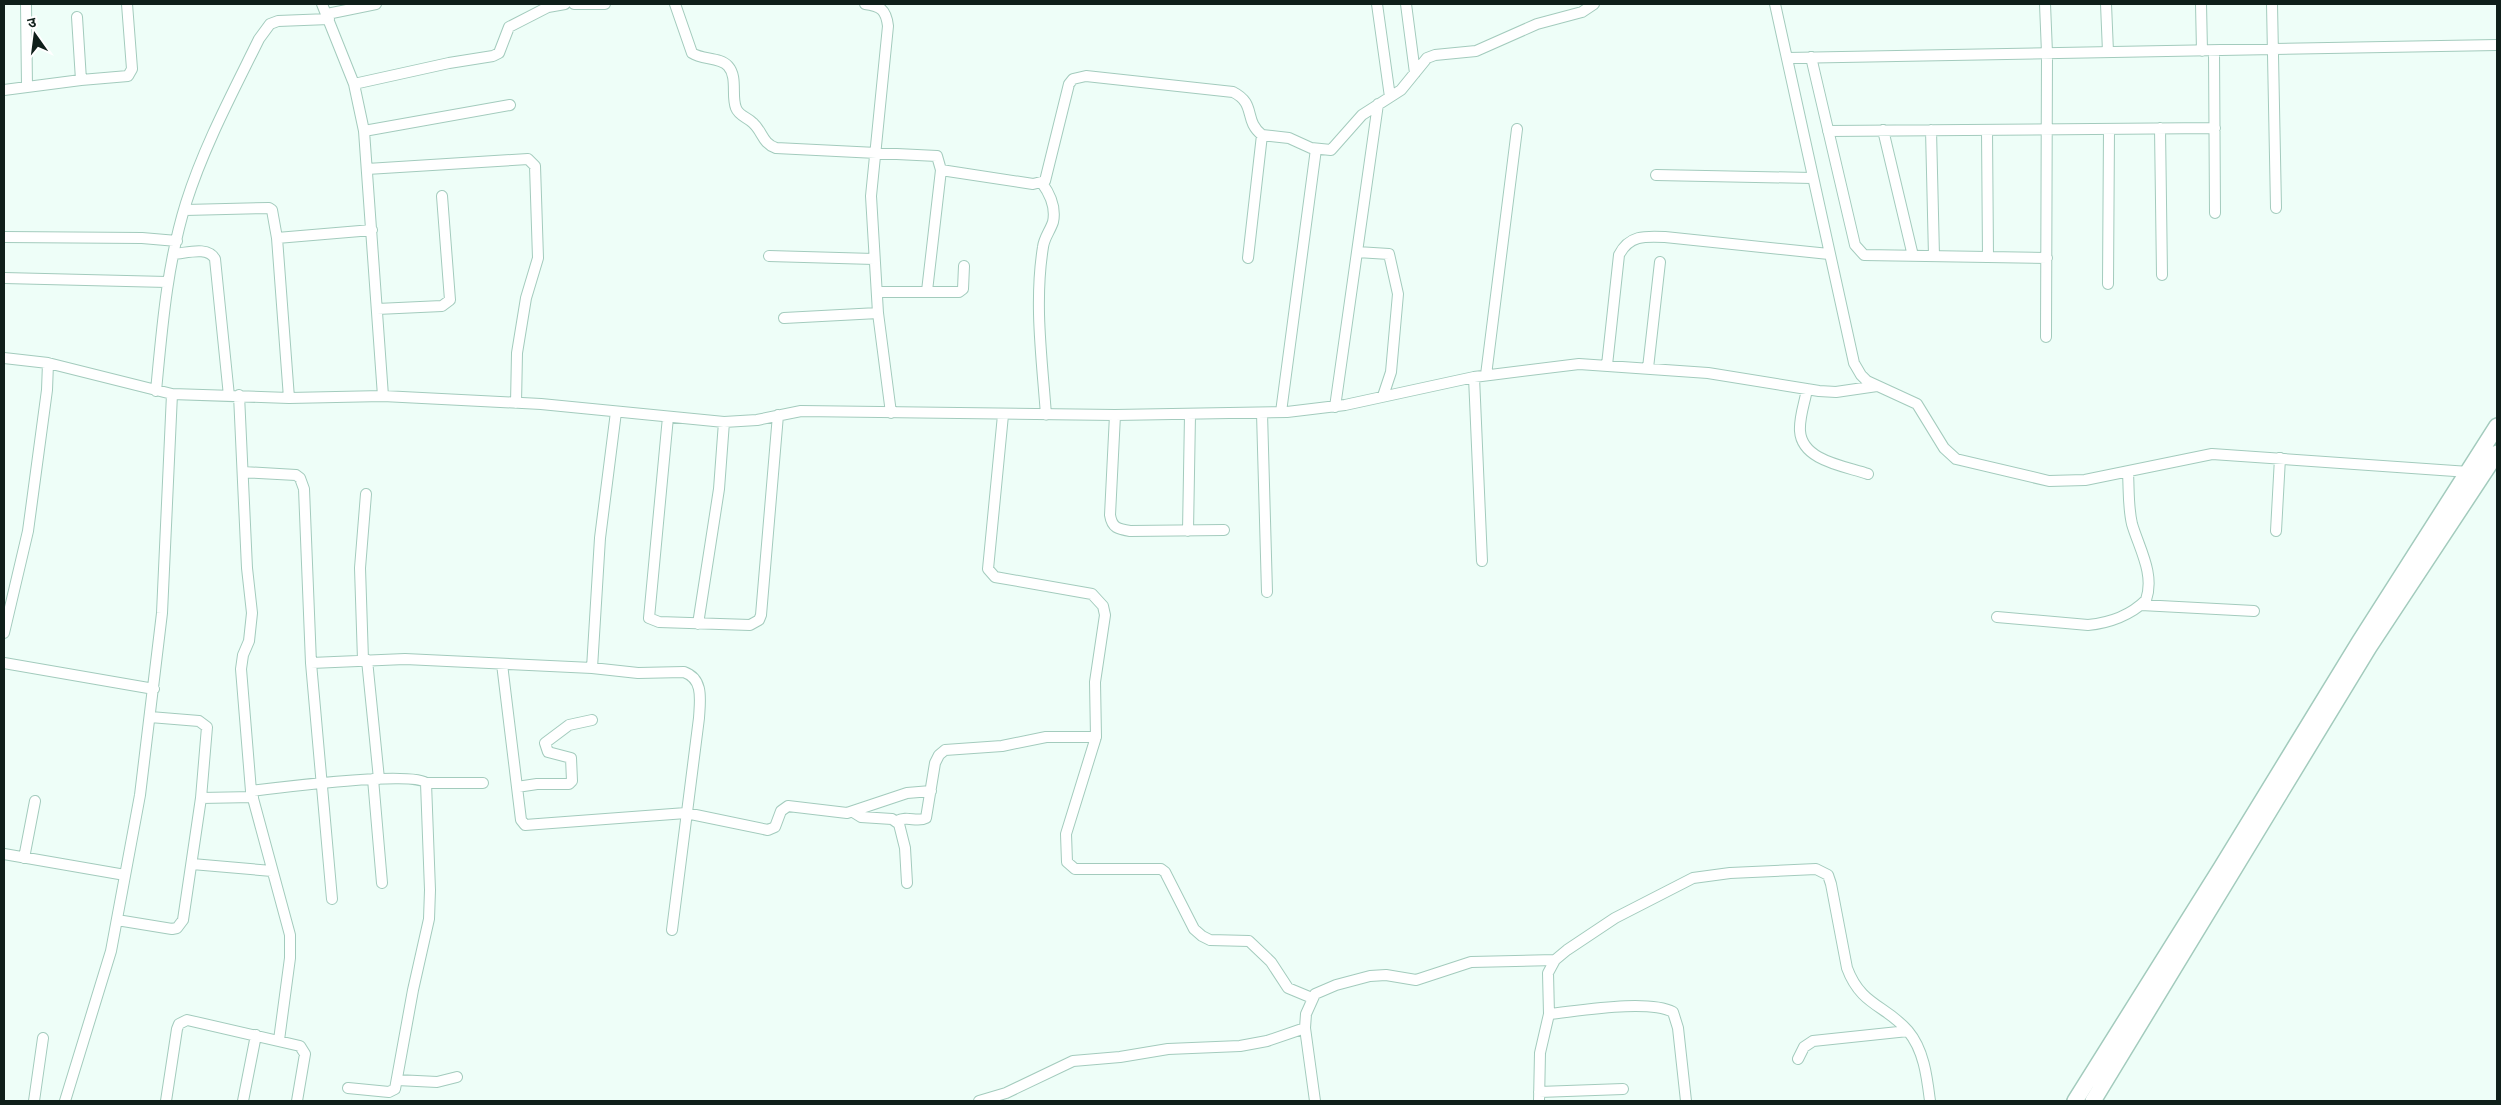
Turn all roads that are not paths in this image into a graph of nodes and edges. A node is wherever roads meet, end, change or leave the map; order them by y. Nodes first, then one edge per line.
1 (26, 4) edge
2 (128, 4) edge
3 (322, 4) edge
4 (376, 4) edge
5 (565, 4) edge
6 (574, 4) edge
7 (606, 4) edge
8 (675, 4) edge
9 (864, 4) edge
10 (1377, 4) edge
11 (1406, 4) edge
12 (1594, 4) edge
13 (1775, 4) edge
14 (2045, 4) edge
15 (2106, 4) edge
16 (2201, 4) edge
17 (2272, 4) edge
18 (328, 16) junction
19 (77, 17) dead end
20 (2497, 45) edge
21 (2273, 50) junction
22 (2202, 51) junction
23 (2214, 51) junction
24 (2108, 52) junction
25 (2047, 54) junction
26 (1811, 57) junction
27 (1787, 58) junction
28 (1415, 73) junction
29 (82, 80) junction
30 (354, 84) junction
31 (27, 87) junction
32 (4, 90) edge
33 (1390, 97) junction
34 (1378, 104) junction
35 (510, 105) dead end
36 (2160, 128) junction
37 (2214, 128) junction
38 (1517, 129) dead end
39 (2047, 129) junction
40 (2109, 129) junction
41 (1828, 130) junction
42 (1883, 130) junction
43 (1931, 130) junction
44 (1987, 130) junction
45 (364, 131) junction
46 (1262, 135) junction
47 (1316, 149) junction
48 (877, 152) junction
49 (367, 169) junction
50 (941, 170) junction
51 (1656, 175) dead end
52 (1812, 178) junction
53 (1042, 183) junction
54 (442, 196) dead end
55 (2276, 208) dead end
56 (185, 210) junction
57 (2214, 213) dead end
58 (372, 230) junction
59 (4, 237) edge
60 (277, 238) junction
61 (177, 241) junction
62 (1357, 252) junction
63 (174, 254) junction
64 (1829, 254) junction
65 (769, 256) dead end
66 (1913, 256) junction
67 (1934, 256) junction
68 (1988, 257) junction
69 (1248, 258) dead end
70 (2046, 258) junction
71 (874, 259) junction
72 (1660, 262) dead end
73 (964, 266) dead end
74 (2162, 275) dead end
75 (4, 278) edge
76 (167, 282) junction
77 (2108, 284) dead end
78 (927, 291) junction
79 (877, 292) junction
80 (377, 310) junction
81 (878, 313) junction
82 (784, 318) dead end
83 (2046, 337) dead end
84 (5, 361) edge
85 (48, 363) junction
86 (1607, 365) junction
87 (1648, 368) junction
88 (1486, 375) junction
89 (1474, 377) junction
90 (1877, 386) junction
91 (1807, 389) junction
92 (156, 391) junction
93 (172, 394) junction
94 (234, 395) junction
95 (383, 396) junction
96 (1383, 396) junction
97 (290, 398) junction
98 (516, 402) junction
99 (1335, 407) junction
100 (616, 412) junction
101 (1281, 412) junction
102 (891, 413) junction
103 (1262, 413) junction
104 (1003, 415) junction
105 (1046, 415) junction
106 (1190, 415) junction
107 (778, 416) junction
108 (1115, 416) junction
109 (668, 417) junction
110 (724, 422) junction
111 (2497, 426) edge
112 (2497, 454) edge
113 (2280, 458) junction
114 (2493, 468) edge
115 (243, 472) junction
116 (2469, 472) junction
117 (2128, 473) junction
118 (1868, 474) dead end
119 (366, 494) dead end
120 (1224, 530) dead end
121 (1188, 531) junction
122 (2276, 531) dead end
123 (1482, 561) dead end
124 (1267, 592) dead end
125 (2140, 605) junction
126 (2254, 611) dead end
127 (1996, 617) dead end
128 (698, 624) junction
129 (4, 633) edge
130 (365, 660) junction
131 (4, 663) edge
132 (310, 663) junction
133 (502, 664) junction
134 (592, 668) junction
135 (154, 689) junction
136 (150, 718) junction
137 (592, 720) dead end
138 (1096, 737) junction
139 (376, 779) junction
140 (321, 783) junction
141 (426, 783) junction
142 (482, 783) dead end
143 (517, 787) junction
144 (931, 791) junction
145 (252, 794) junction
146 (201, 798) junction
147 (35, 801) dead end
148 (853, 812) junction
149 (686, 813) junction
150 (897, 821) junction
151 (4, 854) edge
152 (24, 858) junction
153 (192, 864) junction
154 (272, 871) junction
155 (125, 875) junction
156 (382, 883) dead end
157 (907, 883) dead end
158 (332, 899) dead end
159 (117, 920) junction
160 (672, 930) dead end
161 (1555, 960) junction
162 (1312, 998) junction
163 (1550, 1014) junction
164 (1305, 1028) junction
165 (1908, 1031) junction
166 (256, 1035) junction
167 (43, 1038) dead end
168 (279, 1040) junction
169 (1798, 1059) dead end
170 (457, 1077) dead end
171 (397, 1080) junction
172 (348, 1088) dead end
173 (1623, 1089) dead end
174 (1539, 1096) edge
175 (34, 1101) edge
176 (65, 1101) edge
177 (166, 1101) edge
178 (243, 1101) edge
179 (297, 1101) edge
180 (979, 1101) edge
181 (1315, 1101) edge
182 (1686, 1101) edge
183 (1930, 1101) edge
184 (2075, 1101) edge
185 (2094, 1101) edge

1 - 31 street
2 - 29 street
3 - 18 street
4 - 18 street
5 - 30 street
6 - 7 street
8 - 48 street
9 - 48 street
10 - 33 street
11 - 28 street
12 - 28 street
13 - 27 street
14 - 25 street
15 - 24 street
16 - 22 street
17 - 21 street
18 - 30 street
18 - 56 street
19 - 29 street
20 - 21 street
21 - 23 street
21 - 55 street
22 - 23 street
22 - 24 street
23 - 37 street
24 - 25 street
25 - 26 street
25 - 39 street
26 - 27 street
26 - 41 street
27 - 52 street
28 - 33 street
29 - 31 street
30 - 45 street
31 - 32 street
33 - 34 street
34 - 47 street
34 - 62 street
35 - 45 street
36 - 37 street
36 - 40 street
36 - 74 street
37 - 57 street
38 - 88 street
39 - 40 street
39 - 44 street
39 - 70 street
40 - 77 street
41 - 42 street
41 - 66 street
42 - 43 street
42 - 66 street
43 - 44 street
43 - 67 street
44 - 68 street
45 - 49 street
46 - 47 street
46 - 53 street
46 - 69 street
47 - 101 street
48 - 50 street
48 - 71 street
49 - 58 street
49 - 98 street
50 - 53 street
50 - 78 street
51 - 52 street
52 - 64 street
53 - 105 street
54 - 80 street
56 - 60 street
56 - 61 street
58 - 60 street
58 - 80 street
59 - 61 street
60 - 97 street
61 - 63 street
62 - 96 street
62 - 99 street
63 - 76 street
63 - 94 street
64 - 86 street
64 - 90 street
65 - 71 street
66 - 67 street
67 - 68 street
68 - 70 street
70 - 83 street
71 - 79 street
72 - 87 street
73 - 78 street
75 - 76 street
76 - 92 street
78 - 79 street
79 - 81 street
80 - 95 street
81 - 82 street
81 - 102 street
84 - 85 street
85 - 92 street
85 - 129 street
86 - 87 street
86 - 88 street
87 - 91 street
88 - 89 street
89 - 96 street
89 - 123 street
90 - 91 street
90 - 117 street
91 - 118 street
92 - 93 street
93 - 94 street
93 - 135 street
94 - 97 street
94 - 115 street
95 - 97 street
95 - 98 street
96 - 99 street
98 - 100 street
99 - 101 street
100 - 109 street
100 - 134 street
101 - 103 street
102 - 104 street
102 - 107 street
103 - 106 street
103 - 124 street
104 - 105 street
104 - 138 street
105 - 108 street
106 - 108 street
106 - 121 street
107 - 110 street
107 - 128 street
108 - 121 street
109 - 110 street
109 - 128 street
110 - 128 street
111 - 116 highway
112 - 114 highway
113 - 116 street
113 - 117 street
113 - 122 street
114 - 185 highway
115 - 132 street
115 - 145 street
116 - 184 highway
117 - 125 street
119 - 130 street
120 - 121 street
125 - 126 street
125 - 127 street
130 - 132 street
130 - 133 street
130 - 139 street
131 - 135 street
132 - 140 street
133 - 134 street
133 - 143 street
134 - 149 street
135 - 136 street
136 - 146 street
136 - 155 street
137 - 143 street
138 - 144 street
138 - 162 street
139 - 140 street
139 - 141 street
139 - 156 street
140 - 145 street
140 - 158 street
141 - 142 street
141 - 171 street
143 - 149 street
144 - 148 street
144 - 150 street
145 - 146 street
145 - 154 street
146 - 153 street
147 - 152 street
148 - 149 street
148 - 150 street
149 - 160 street
150 - 157 street
151 - 152 street
152 - 155 street
153 - 154 street
153 - 159 street
154 - 168 street
155 - 159 street
159 - 176 street
161 - 162 street
161 - 163 street
161 - 165 street
162 - 164 street
163 - 174 street
163 - 182 street
164 - 180 street
164 - 181 street
165 - 169 street
165 - 183 street
166 - 168 street
166 - 177 street
166 - 178 street
167 - 175 street
168 - 179 street
170 - 171 street
171 - 172 street
173 - 174 street

